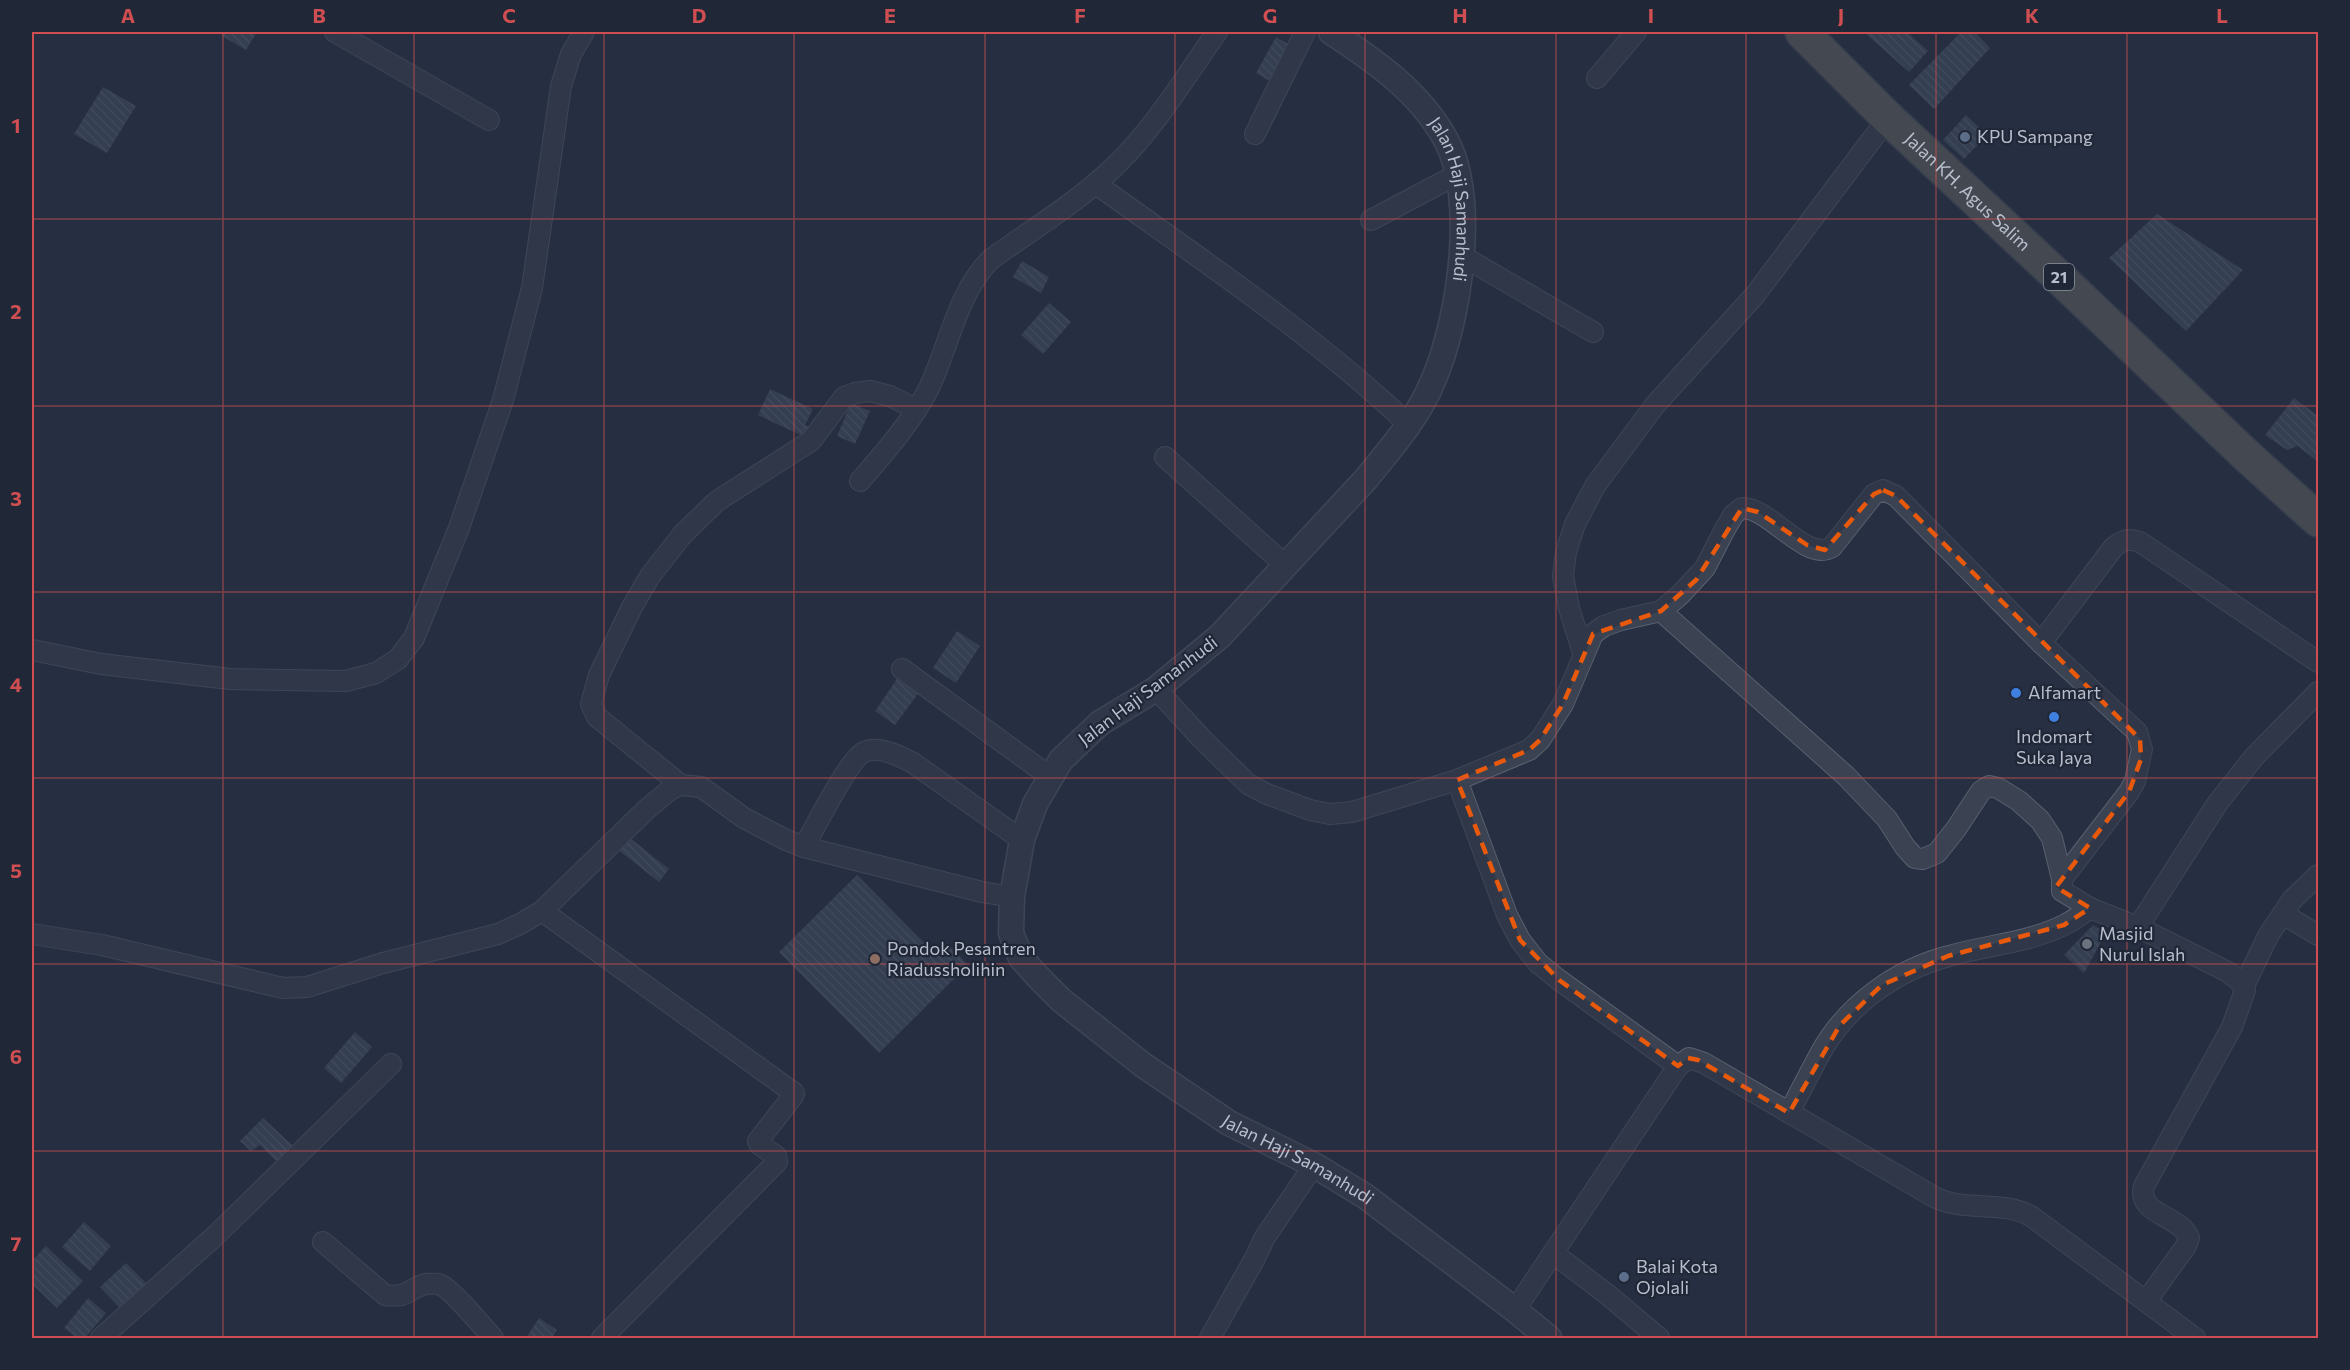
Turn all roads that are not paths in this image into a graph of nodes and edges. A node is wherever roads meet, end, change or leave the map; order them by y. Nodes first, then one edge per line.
1 (335, 32) edge
2 (584, 32) edge
3 (1216, 32) edge
4 (1305, 32) edge
5 (1331, 32) edge
6 (1636, 32) edge
7 (1802, 32) edge
8 (1597, 78) dead end
9 (1888, 118) junction
10 (489, 120) dead end
11 (1255, 134) dead end
12 (1458, 174) junction
13 (1096, 184) junction
14 (1371, 220) dead end
15 (1462, 256) junction
16 (1593, 332) dead end
17 (916, 409) junction
18 (1409, 425) junction
19 (1165, 457) dead end
20 (860, 481) dead end
21 (2319, 520) edge
22 (1285, 565) junction
23 (1661, 611) junction
24 (2041, 643) junction
25 (32, 650) edge
26 (1583, 653) junction
27 (2319, 662) edge
28 (903, 669) dead end
29 (1156, 689) junction
30 (2319, 692) edge
31 (1049, 776) junction
32 (1457, 780) junction
33 (681, 786) junction
34 (1022, 840) junction
35 (804, 847) junction
36 (2319, 874) edge
37 (2062, 879) junction
38 (1012, 897) junction
39 (2090, 908) junction
40 (542, 910) junction
41 (2283, 914) junction
42 (2138, 927) junction
43 (32, 934) edge
44 (2319, 935) edge
45 (2244, 986) junction
46 (391, 1065) dead end
47 (1678, 1066) junction
48 (1789, 1113) junction
49 (1314, 1165) junction
50 (323, 1242) dead end
51 (1553, 1253) junction
52 (2147, 1300) junction
53 (1515, 1310) junction
54 (101, 1338) edge
55 (493, 1338) edge
56 (602, 1338) edge
57 (1210, 1338) edge
58 (1549, 1338) edge
59 (1659, 1338) edge
60 (2195, 1338) edge

1 - 10 street
2 - 25 street
3 - 13 street
4 - 11 street
5 - 12 street, Jalan Haji Samanhudi
6 - 8 street
7 - 9 highway, Jalan KH. Agus Salim / 21
9 - 21 highway, Jalan KH. Agus Salim / 21
9 - 26 street
12 - 14 street
12 - 15 street, Jalan Haji Samanhudi
13 - 17 street
13 - 18 street
15 - 16 street
15 - 18 street, Jalan Haji Samanhudi
17 - 20 street
17 - 33 street
18 - 22 street, Jalan Haji Samanhudi
19 - 22 street
22 - 29 street, Jalan Haji Samanhudi
23 - 24 street
23 - 26 street
23 - 37 street
24 - 27 street
24 - 37 street
26 - 32 street
28 - 31 street
29 - 31 street, Jalan Haji Samanhudi
29 - 32 street
30 - 42 street
31 - 34 street, Jalan Haji Samanhudi
32 - 47 street
33 - 35 street
33 - 40 street
34 - 35 street
34 - 38 street, Jalan Haji Samanhudi
35 - 38 street
36 - 41 street
37 - 39 street
38 - 49 street, Jalan Haji Samanhudi
39 - 42 street
39 - 48 street
40 - 43 street
40 - 56 street
41 - 44 street
41 - 45 street
42 - 45 street
45 - 52 street
46 - 54 street
47 - 48 street
47 - 51 street
48 - 52 street
49 - 53 street, Jalan Haji Samanhudi
49 - 57 street
50 - 55 street
51 - 53 street
51 - 59 street
52 - 60 street
53 - 58 street, Jalan Haji Samanhudi

